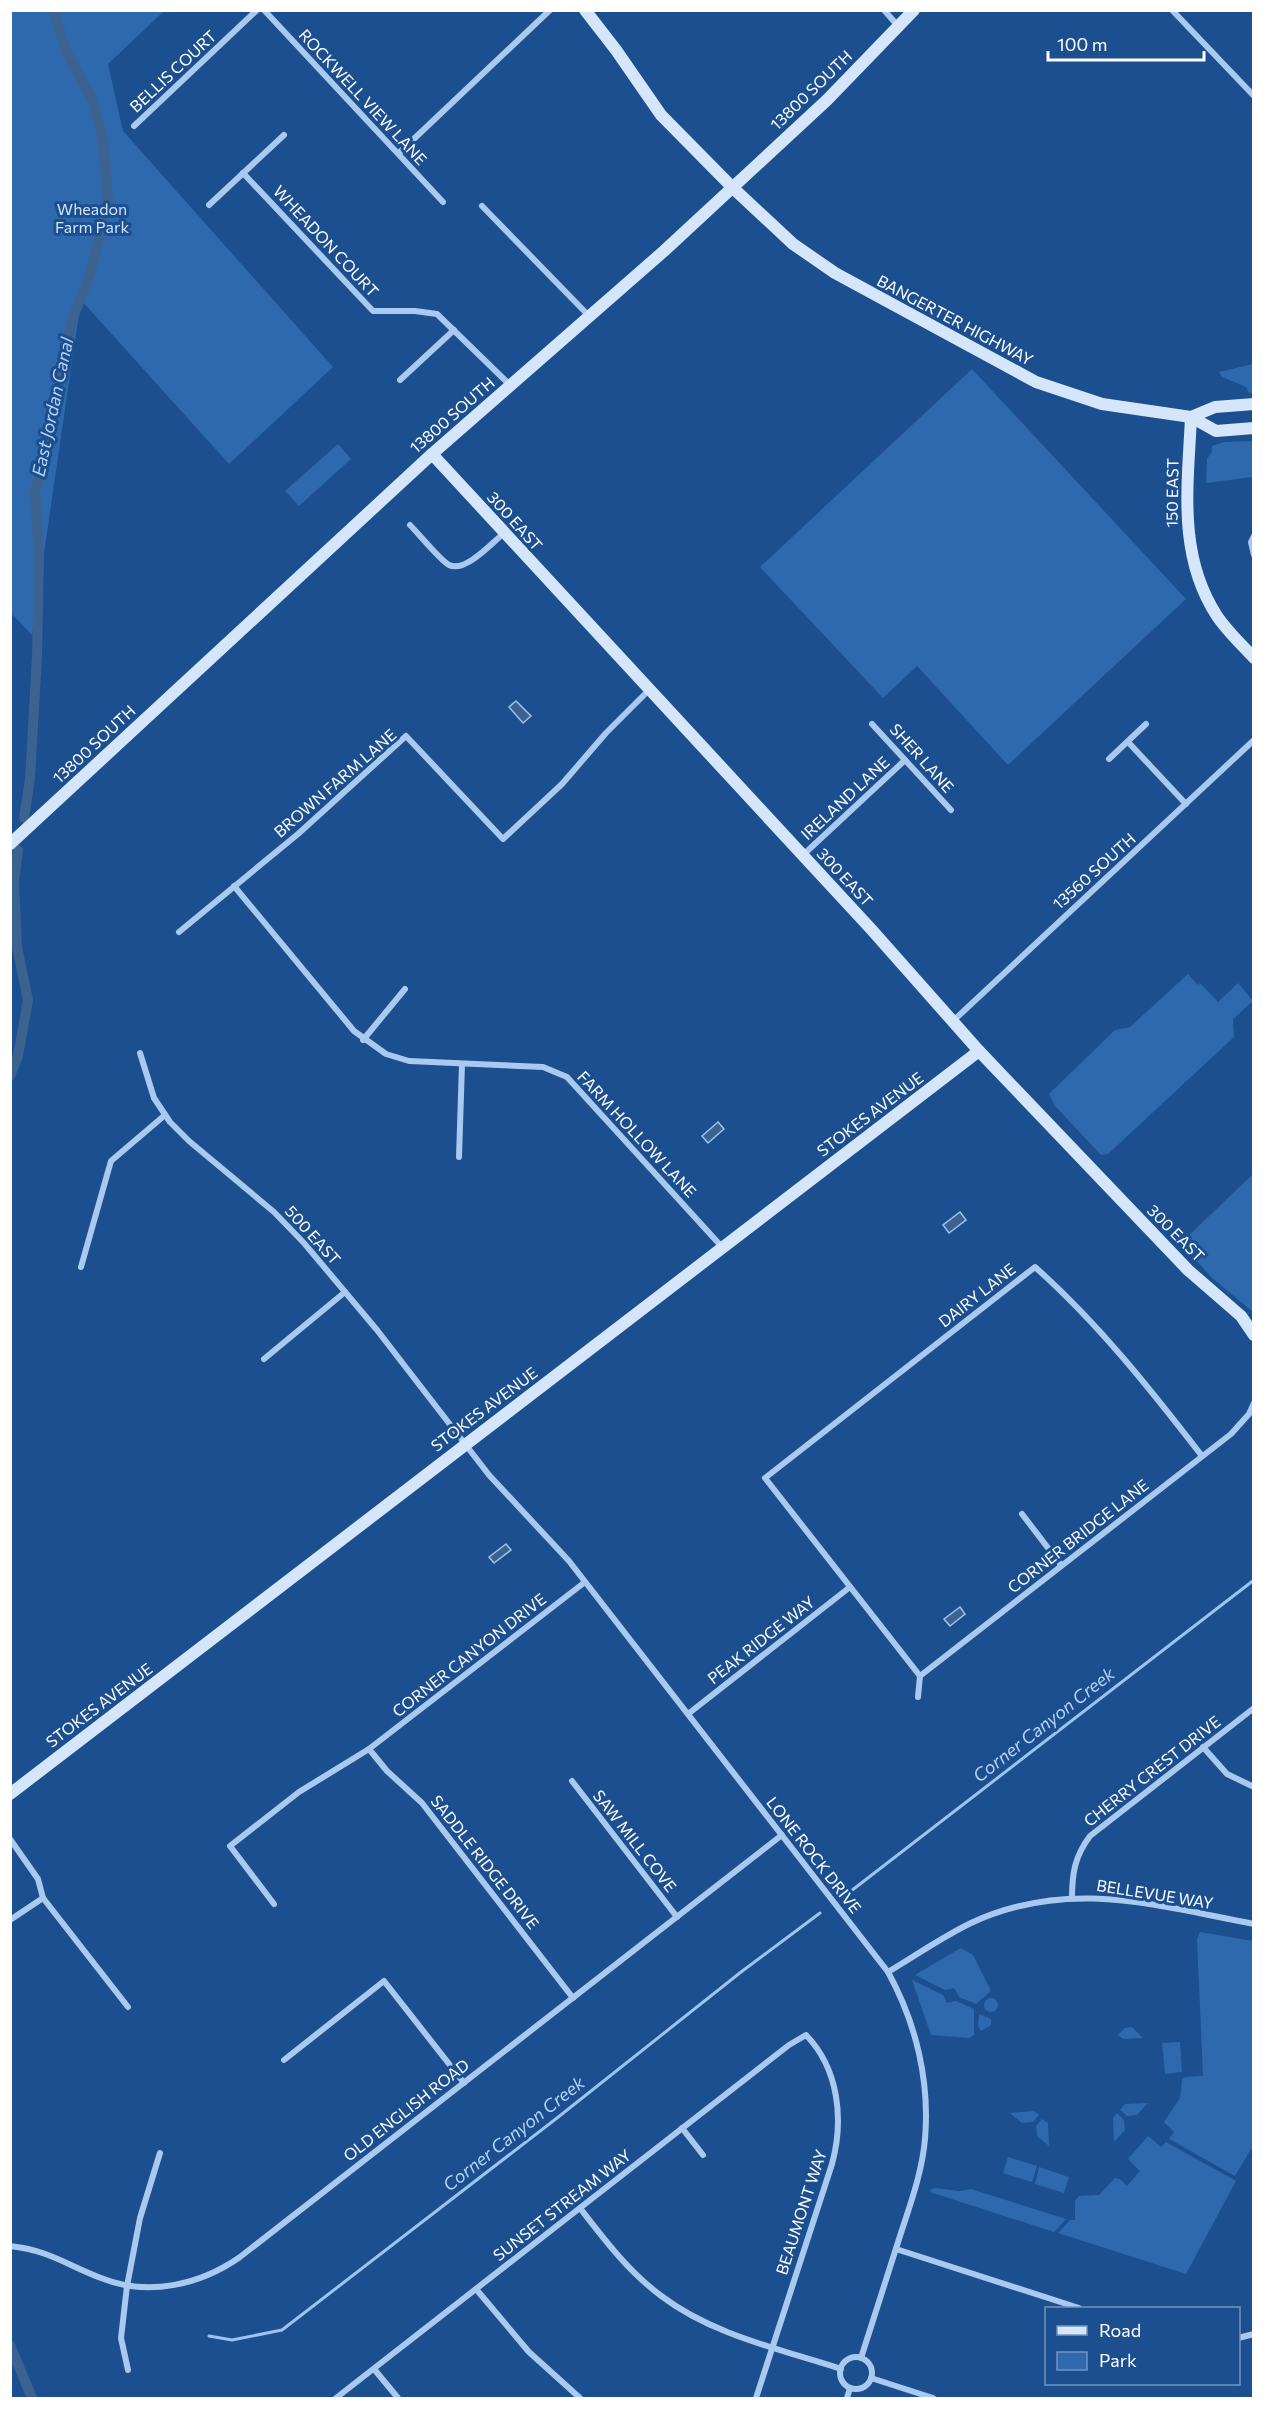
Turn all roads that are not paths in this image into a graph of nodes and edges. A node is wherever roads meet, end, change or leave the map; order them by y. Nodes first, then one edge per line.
1 (258, 10) edge
2 (264, 10) edge
3 (550, 10) edge
4 (585, 10) edge
5 (884, 10) edge
6 (914, 10) edge
7 (1172, 10) edge
8 (899, 26) junction
9 (1254, 96) edge
10 (134, 126) dead end
11 (284, 135) dead end
12 (399, 153) junction
13 (243, 173) junction
14 (733, 188) junction
15 (443, 202) dead end
16 (209, 205) dead end
17 (482, 206) dead end
18 (590, 317) junction
19 (454, 330) junction
20 (400, 380) dead end
21 (511, 385) junction
22 (1254, 404) edge
23 (1191, 417) junction
24 (1254, 428) edge
25 (432, 454) junction
26 (410, 525) dead end
27 (504, 533) junction
28 (1254, 536) edge
29 (1254, 555) edge
30 (1254, 658) edge
31 (648, 691) junction
32 (873, 724) dead end
33 (1146, 724) dead end
34 (1254, 740) edge
35 (1128, 742) junction
36 (1110, 759) dead end
37 (905, 760) junction
38 (1186, 804) junction
39 (951, 810) dead end
40 (11, 842) edge
41 (802, 855) junction
42 (234, 886) junction
43 (179, 932) dead end
44 (405, 989) dead end
45 (952, 1022) junction
46 (363, 1040) junction
47 (979, 1052) junction
48 (140, 1053) dead end
49 (462, 1064) junction
50 (165, 1115) junction
51 (459, 1157) dead end
52 (722, 1247) junction
53 (81, 1267) dead end
54 (345, 1292) junction
55 (1247, 1318) edge
56 (1254, 1335) edge
57 (264, 1359) dead end
58 (1254, 1403) edge
59 (1252, 1414) edge
60 (465, 1444) junction
61 (1202, 1456) junction
62 (1022, 1514) dead end
63 (1061, 1566) junction
64 (585, 1582) junction
65 (850, 1587) junction
66 (920, 1676) junction
67 (918, 1697) dead end
68 (1254, 1708) edge
69 (688, 1714) junction
70 (1203, 1747) junction
71 (369, 1749) junction
72 (572, 1781) dead end
73 (1254, 1787) edge
74 (10, 1794) edge
75 (782, 1835) junction
76 (10, 1839) edge
77 (43, 1898) junction
78 (1072, 1898) junction
79 (274, 1904) dead end
80 (677, 1917) junction
81 (10, 1920) edge
82 (1254, 1924) edge
83 (888, 1972) junction
84 (573, 1998) junction
85 (128, 2007) dead end
86 (806, 2036) joint
87 (284, 2060) dead end
88 (464, 2083) junction
89 (682, 2128) junction
90 (160, 2153) dead end
91 (703, 2155) dead end
92 (580, 2208) junction
93 (10, 2246) edge
94 (896, 2249) junction
95 (127, 2286) junction
96 (476, 2289) junction
97 (1077, 2307) edge
98 (772, 2347) junction
99 (861, 2358) junction
100 (374, 2369) junction
101 (841, 2369) junction
102 (128, 2370) dead end
103 (871, 2378) junction
104 (850, 2388) junction
105 (336, 2398) edge
106 (398, 2398) edge
107 (580, 2398) edge
108 (756, 2398) edge
109 (847, 2398) edge
110 (933, 2398) edge

1 - 10 street, BELLIS COURT
2 - 12 street, ROCKWELL VIEW LANE
3 - 12 street
4 - 14 main road, BANGERTER HIGHWAY
5 - 8 street
6 - 8 main road, 13800 SOUTH
7 - 9 street
8 - 14 main road, 13800 SOUTH
11 - 13 street
12 - 15 street, ROCKWELL VIEW LANE
13 - 16 street
13 - 19 street, WHEADON COURT
14 - 18 main road, 13800 SOUTH
14 - 23 main road, BANGERTER HIGHWAY
17 - 18 street
18 - 21 main road, 13800 SOUTH
19 - 20 street
19 - 21 street, WHEADON COURT
21 - 25 main road, 13800 SOUTH
22 - 23 main road, BANGERTER HIGHWAY
23 - 24 main road, BANGERTER HIGHWAY
23 - 30 main road, 150 EAST
25 - 27 main road, 300 EAST
25 - 40 main road, 13800 SOUTH
26 - 27 street
27 - 31 main road, 300 EAST
28 - 29 street
31 - 41 main road, 300 EAST
31 - 42 street, BROWN FARM LANE
32 - 37 street, SHER LANE
33 - 35 street
34 - 38 street, 13560 SOUTH
35 - 36 street
35 - 38 street
37 - 39 street, SHER LANE
37 - 41 street, IRELAND LANE
38 - 45 street, 13560 SOUTH
41 - 45 main road, 300 EAST
42 - 43 street, BROWN FARM LANE
42 - 46 street, FARM HOLLOW LANE
44 - 46 street
45 - 47 main road, 300 EAST
46 - 49 street, FARM HOLLOW LANE
47 - 52 main road, STOKES AVENUE
47 - 55 main road, 300 EAST
48 - 50 street, 500 EAST
49 - 51 street
49 - 52 street, FARM HOLLOW LANE
50 - 53 street
50 - 54 street, 500 EAST
52 - 60 main road, STOKES AVENUE
54 - 57 street
54 - 60 street, 500 EAST
55 - 56 main road, 300 EAST
58 - 59 street, CORNER BRIDGE LANE
59 - 61 street, CORNER BRIDGE LANE
60 - 64 street, LONE ROCK DRIVE
60 - 74 main road, STOKES AVENUE
61 - 63 street, CORNER BRIDGE LANE
61 - 65 street, DAIRY LANE
62 - 63 street
63 - 66 street, CORNER BRIDGE LANE
64 - 69 street, LONE ROCK DRIVE
64 - 71 street, CORNER CANYON DRIVE
65 - 66 street
65 - 69 street, PEAK RIDGE WAY
66 - 67 street
68 - 70 street, CHERRY CREST DRIVE
69 - 75 street, LONE ROCK DRIVE
70 - 73 street
70 - 78 street, CHERRY CREST DRIVE
71 - 79 street, CORNER CANYON DRIVE
71 - 84 street, SADDLE RIDGE DRIVE
72 - 80 street, SAW MILL COVE
75 - 80 street, OLD ENGLISH ROAD
75 - 83 street, LONE ROCK DRIVE
76 - 77 street
77 - 81 street
77 - 85 street
78 - 82 street, BELLEVUE WAY
78 - 83 street, BELLEVUE WAY
80 - 84 street, OLD ENGLISH ROAD
83 - 94 street, LONE ROCK DRIVE
84 - 88 street, OLD ENGLISH ROAD
86 - 89 street, SUNSET STREAM WAY
86 - 98 street, BEAUMONT WAY
87 - 88 street
88 - 95 street, OLD ENGLISH ROAD
89 - 91 street
89 - 92 street, SUNSET STREAM WAY
90 - 95 street
92 - 96 street, SUNSET STREAM WAY
92 - 98 street
93 - 95 street, OLD ENGLISH ROAD
94 - 97 street
94 - 99 street, LONE ROCK DRIVE
95 - 102 street
96 - 100 street, SUNSET STREAM WAY
96 - 107 street
98 - 101 street
98 - 108 street, BEAUMONT WAY
99 - 101 street
99 - 103 street
100 - 105 street, SUNSET STREAM WAY
100 - 106 street
101 - 104 street
103 - 104 street
103 - 110 street
104 - 109 street

